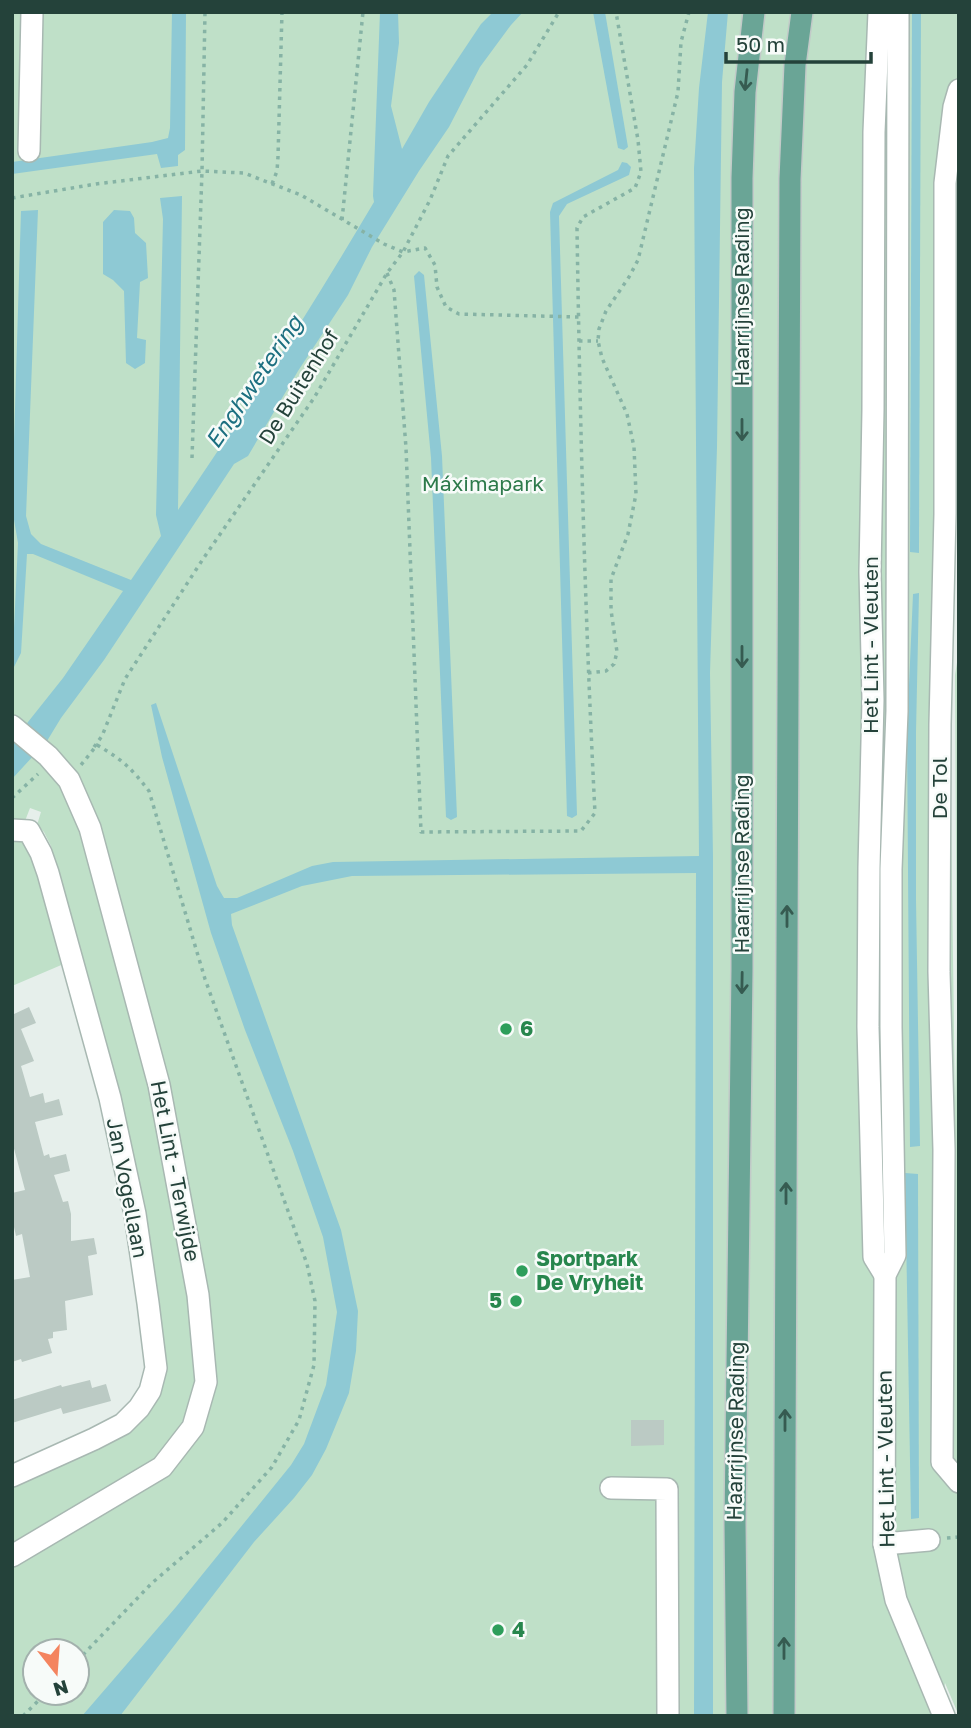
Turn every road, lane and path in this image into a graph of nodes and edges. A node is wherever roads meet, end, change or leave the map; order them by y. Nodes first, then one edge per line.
1 (32, 12) edge
2 (205, 12) edge
3 (282, 12) edge
4 (363, 12) edge
5 (559, 12) edge
6 (616, 12) edge
7 (689, 12) edge
8 (754, 12) edge
9 (802, 12) edge
10 (879, 12) edge
11 (898, 12) edge
12 (959, 90) edge
13 (874, 132) junction
14 (898, 133) junction
15 (29, 151) dead end
16 (202, 171) junction
17 (272, 184) junction
18 (12, 198) edge
19 (342, 220) junction
20 (403, 252) junction
21 (387, 273) junction
22 (579, 317) junction
23 (579, 341) junction
24 (598, 341) junction
25 (873, 410) junction
26 (897, 411) junction
27 (192, 458) dead end
28 (952, 514) edge
29 (897, 571) junction
30 (870, 572) junction
31 (588, 673) junction
32 (12, 726) edge
33 (50, 758) junction
34 (69, 780) junction
35 (12, 798) edge
36 (21, 831) edge
37 (869, 867) junction
38 (891, 869) junction
39 (869, 1027) junction
40 (891, 1027) junction
41 (894, 1152) junction
42 (873, 1157) junction
43 (885, 1275) junction
44 (12, 1476) edge
45 (959, 1482) edge
46 (611, 1488) dead end
47 (929, 1540) dead end
48 (884, 1544) junction
49 (12, 1556) edge
50 (91, 1646) edge
51 (668, 1716) edge
52 (737, 1716) edge
53 (784, 1716) edge
54 (944, 1716) edge

1 - 15 street
2 - 16 path
3 - 17 path
4 - 19 path
5 - 20 path, De Buitenhof
6 - 22 path
7 - 24 path
8 -> 52 main road, Haarrijnse Rading
53 -> 9 main road
10 - 13 street, Het Lint - Vleuten
11 - 14 street, Het Lint - Vleuten
12 - 28 street, De Tol
13 - 14 street
13 - 25 street, Het Lint - Vleuten
14 - 26 street, Het Lint - Vleuten
16 - 17 path
16 - 18 path
16 - 27 path
17 - 19 path
19 - 20 path
20 - 21 path, De Buitenhof
20 - 22 path
21 - 31 path
21 - 34 path, De Buitenhof
22 - 23 path
23 - 24 path
23 - 31 path
24 - 31 path
25 - 26 street
25 - 30 street, Het Lint - Vleuten
26 - 29 street, Het Lint - Vleuten
28 - 45 street, De Tol
29 - 30 street
29 - 38 street, Het Lint - Vleuten
30 - 37 street, Het Lint - Vleuten
32 - 33 street, Het Lint - Terwijde
33 - 34 street, Het Lint - Terwijde
33 - 35 path
34 - 49 street, Het Lint - Terwijde
34 - 50 path
36 - 44 street, Jan Vogellaan
37 - 38 street
37 - 39 street, Het Lint - Vleuten
38 - 40 street, Het Lint - Vleuten
39 - 40 street
39 - 42 street, Het Lint - Vleuten
40 - 41 street, Het Lint - Vleuten
41 - 42 street
41 - 43 street, Het Lint - Vleuten
42 - 43 street, Het Lint - Vleuten
43 - 48 street, Het Lint - Vleuten
46 - 51 street
47 - 48 street
48 - 54 street, Het Lint - Vleuten

